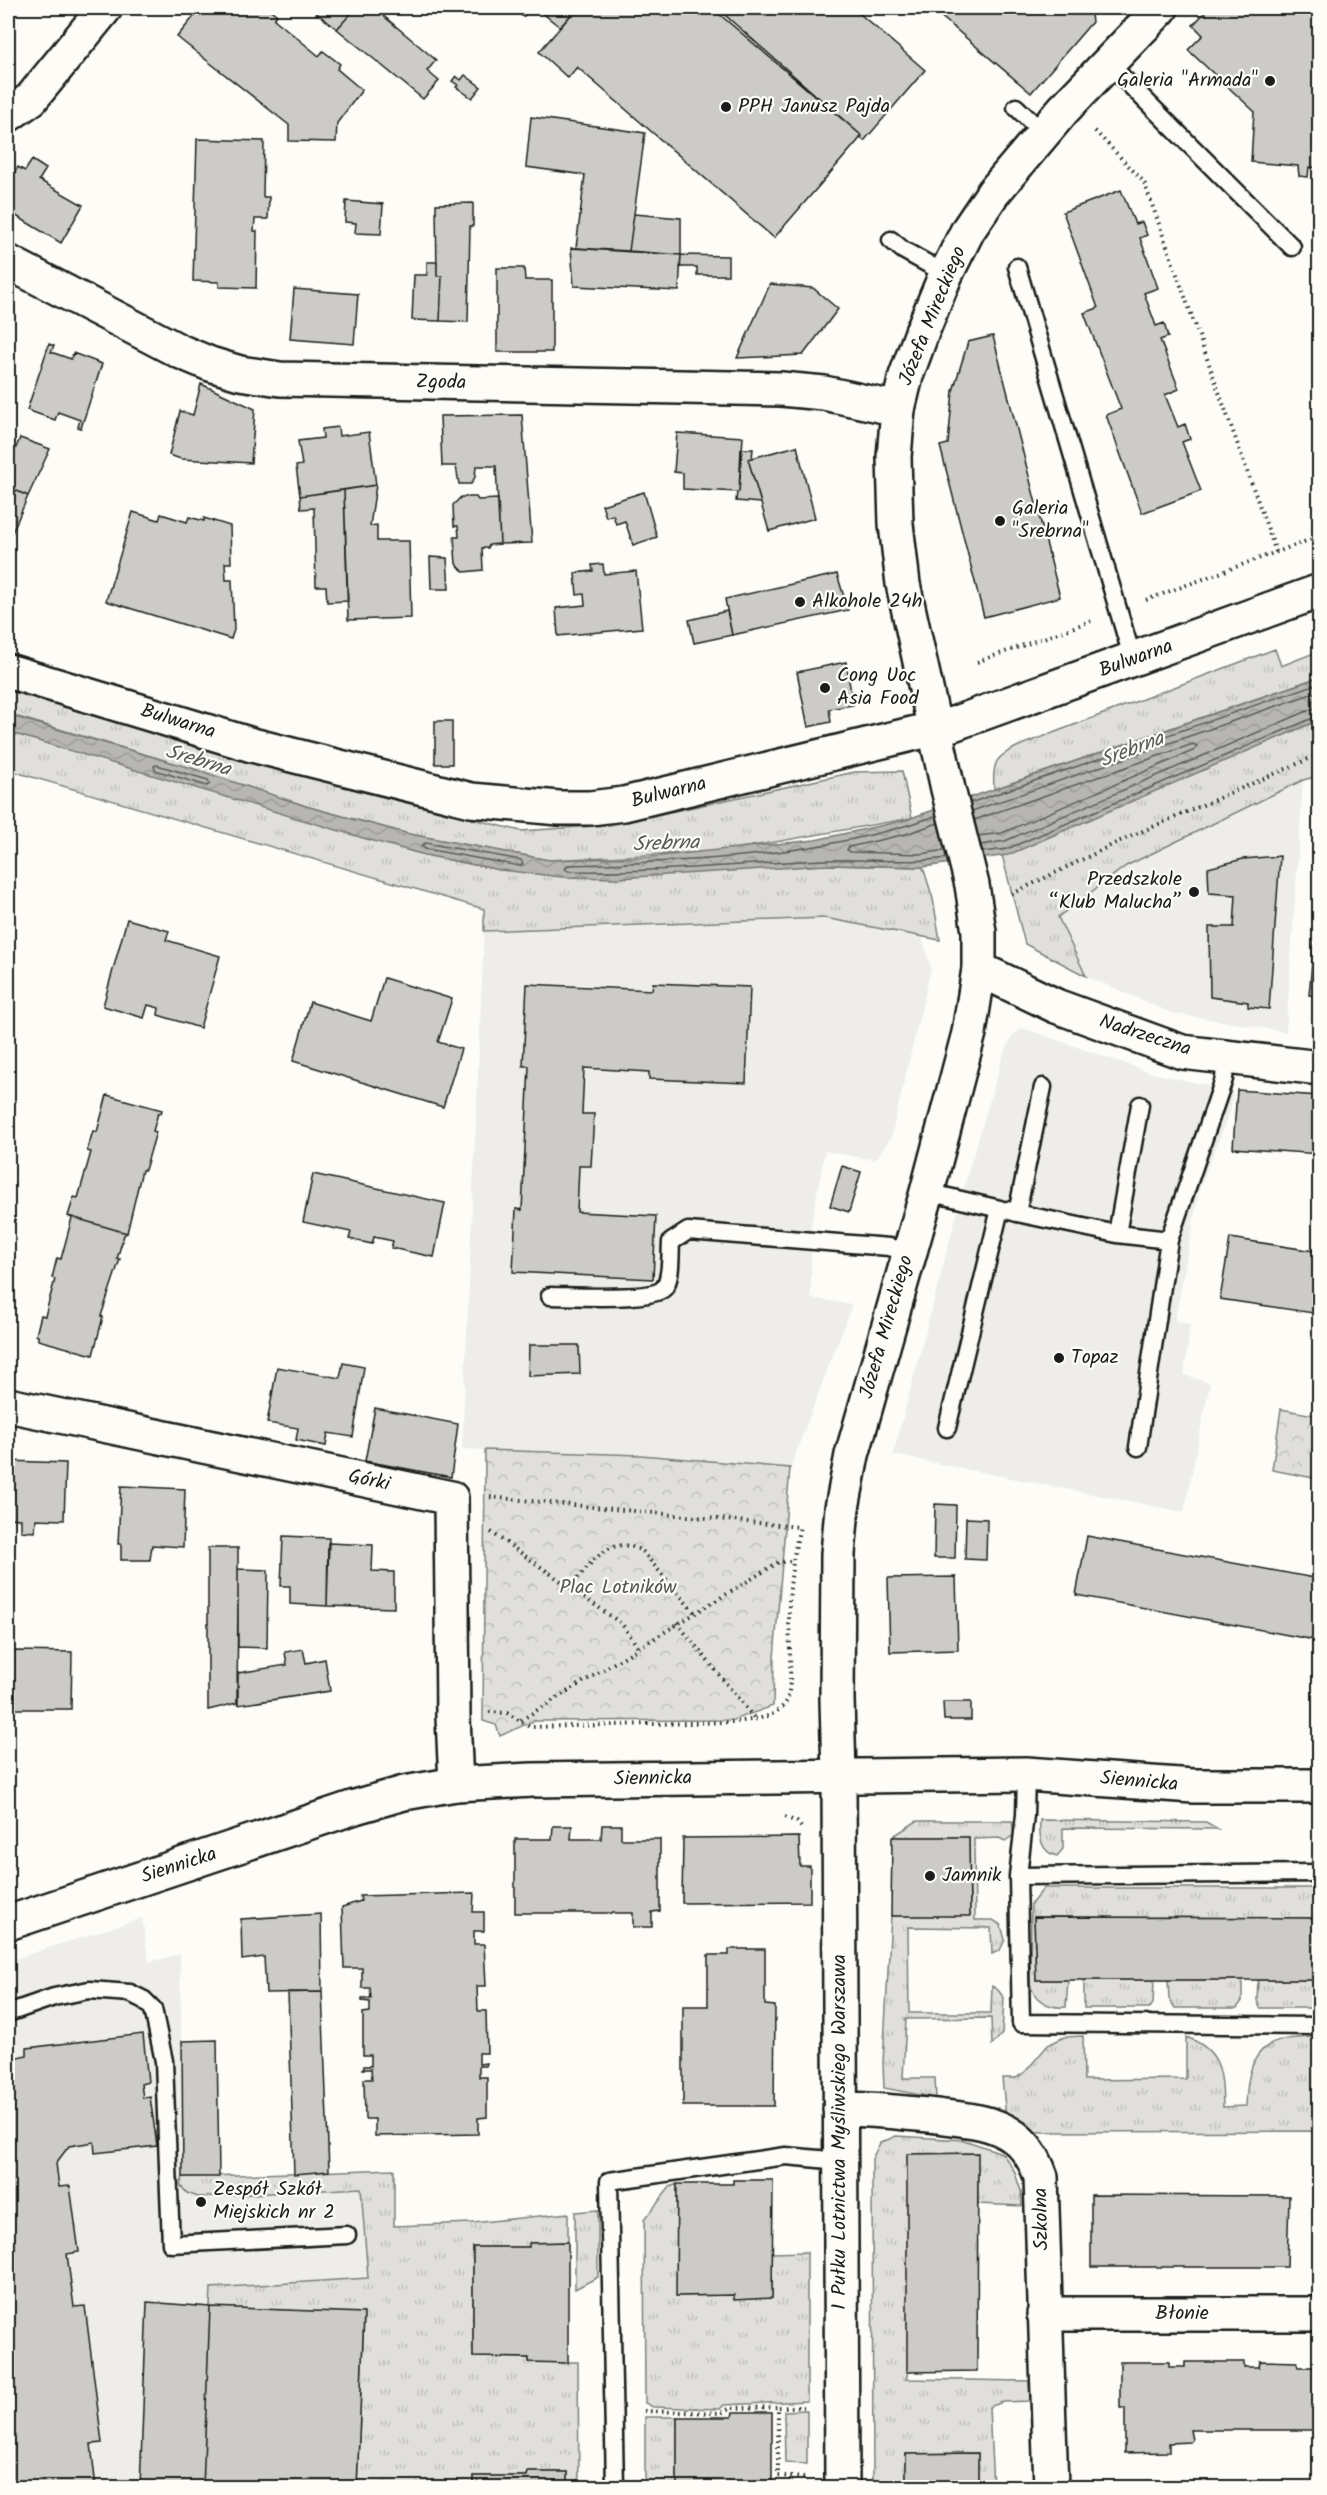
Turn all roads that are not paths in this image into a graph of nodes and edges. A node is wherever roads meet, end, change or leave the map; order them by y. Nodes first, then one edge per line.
1 (105, 8) edge
2 (1161, 8) edge
3 (1109, 64) junction
4 (1016, 107) dead end
5 (8, 115) edge
6 (1044, 134) junction
7 (891, 240) dead end
8 (1292, 247) dead end
9 (8, 262) edge
10 (1017, 267) dead end
11 (946, 274) junction
12 (898, 409) junction
13 (1320, 591) edge
14 (1133, 660) junction
15 (8, 671) edge
16 (935, 729) junction
17 (980, 969) junction
18 (1226, 1057) junction
19 (1320, 1068) edge
20 (1043, 1087) dead end
21 (1140, 1105) dead end
22 (927, 1192) junction
23 (1000, 1209) junction
24 (1017, 1213) junction
25 (1118, 1234) junction
26 (1169, 1240) junction
27 (908, 1252) junction
28 (550, 1296) dead end
29 (8, 1405) edge
30 (947, 1428) dead end
31 (1138, 1448) dead end
32 (1026, 1774) junction
33 (839, 1776) junction
34 (456, 1784) junction
35 (1320, 1786) edge
36 (1320, 1873) edge
37 (1018, 1876) junction
38 (8, 1923) edge
39 (8, 2013) edge
40 (1320, 2026) edge
41 (840, 2109) junction
42 (840, 2161) junction
43 (347, 2235) dead end
44 (1044, 2314) junction
45 (1320, 2314) edge
46 (828, 2483) edge
47 (615, 2487) edge
48 (1051, 2487) edge

1 - 5 street
2 - 3 street, Józefa Mireckiego
3 - 6 street, Józefa Mireckiego
3 - 8 lane
4 - 6 lane
6 - 11 street, Józefa Mireckiego
7 - 11 lane
9 - 12 street, Zgoda
10 - 14 lane
11 - 12 street, Józefa Mireckiego
12 - 16 street, Józefa Mireckiego
13 - 14 street, Bulwarna
14 - 16 street, Bulwarna
15 - 16 street, Bulwarna
16 - 17 street, Józefa Mireckiego
17 - 18 street, Nadrzeczna
17 - 22 street, Józefa Mireckiego
18 - 19 street, Nadrzeczna
18 - 26 lane
20 - 24 lane
21 - 25 lane
22 - 23 lane
22 - 27 street, Józefa Mireckiego
23 - 24 lane
23 - 30 lane
24 - 25 lane
25 - 26 lane
26 - 31 lane
27 - 28 lane
27 - 33 street, Józefa Mireckiego
29 - 34 street, Górki
32 - 33 street, Siennicka
32 - 35 street, Siennicka
32 - 37 lane
33 - 34 street, Siennicka
33 - 41 street, 1 Pułku Lotnictwa Myśliwskiego Warszawa
34 - 38 street, Siennicka
36 - 37 lane
37 - 40 lane
39 - 43 lane
41 - 42 street, 1 Pułku Lotnictwa Myśliwskiego Warszawa
41 - 44 street, Szkolna
42 - 46 street, 1 Pułku Lotnictwa Myśliwskiego Warszawa
42 - 47 lane
44 - 45 street, Błonie
44 - 48 street, Szkolna

